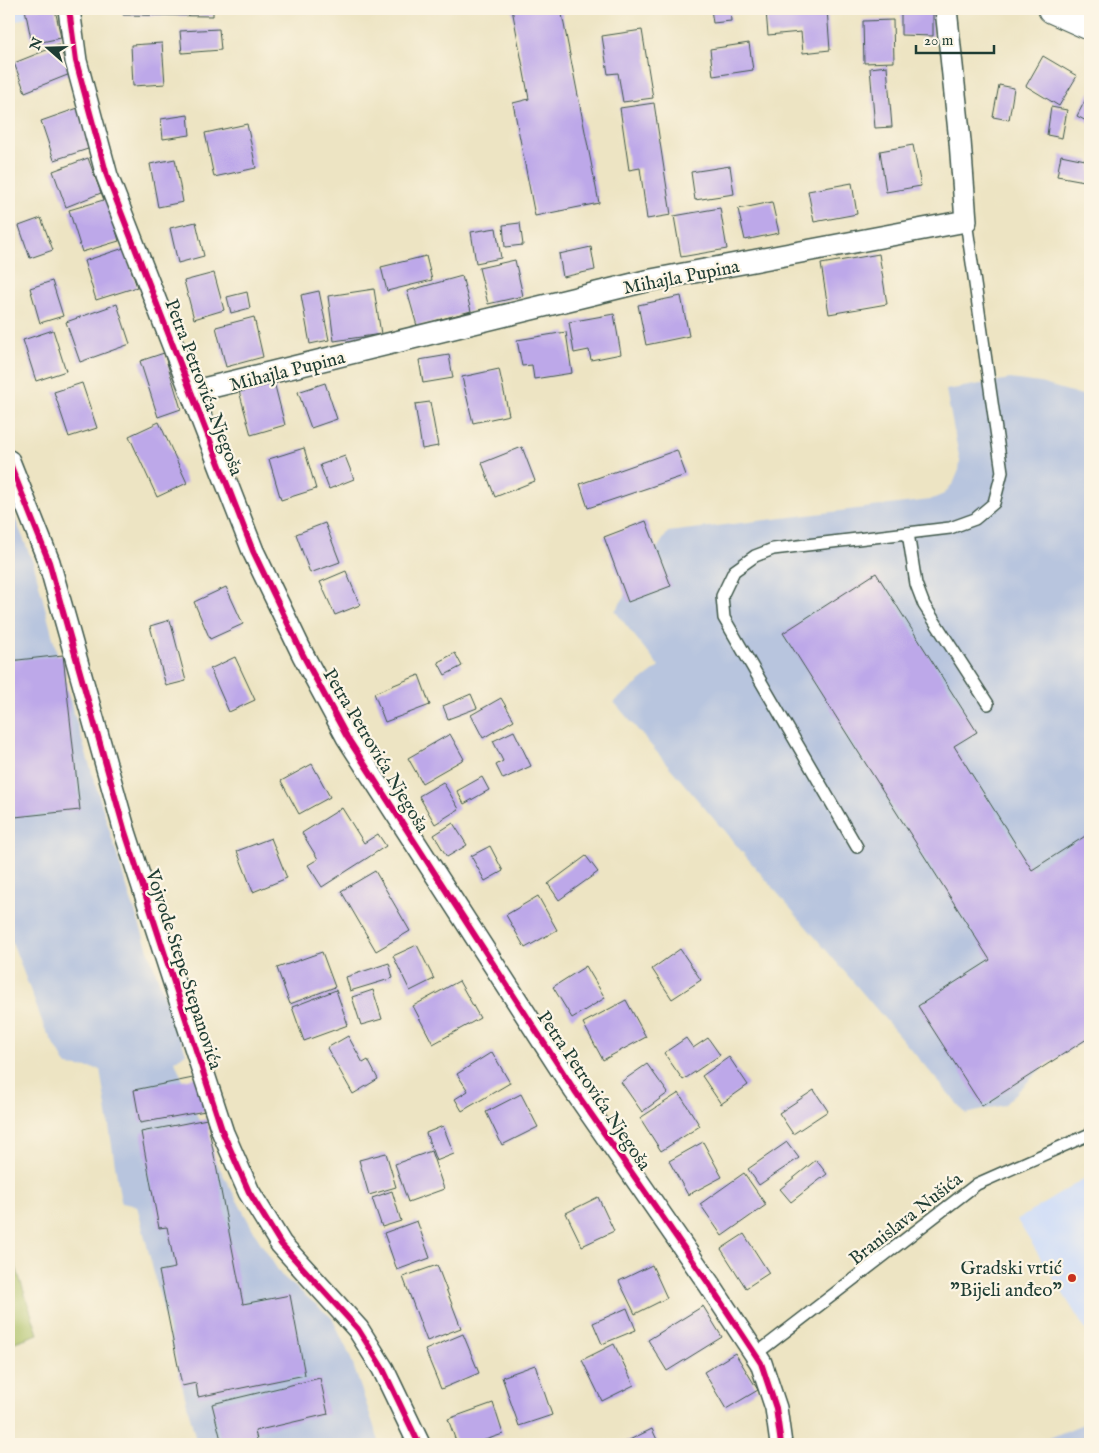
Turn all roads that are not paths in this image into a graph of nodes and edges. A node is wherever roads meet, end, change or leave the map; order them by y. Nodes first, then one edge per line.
1 (69, 9) edge
2 (946, 9) edge
3 (1052, 9) edge
4 (1090, 26) edge
5 (966, 221) junction
6 (191, 392) junction
7 (9, 461) edge
8 (908, 533) junction
9 (988, 704) dead end
10 (857, 846) dead end
11 (1090, 1134) edge
12 (756, 1354) junction
13 (419, 1444) edge
14 (781, 1444) edge

1 - 6 street, Petra Petrovića Njegoša
2 - 5 street
3 - 4 street
5 - 6 street, Mihajla Pupina
5 - 8 lane
6 - 12 street, Petra Petrovića Njegoša
7 - 13 street, Vojvode Stepe Stepanovića
8 - 9 lane
8 - 10 lane
11 - 12 lane, Branislava Nušića
12 - 14 street, Petra Petrovića Njegoša

